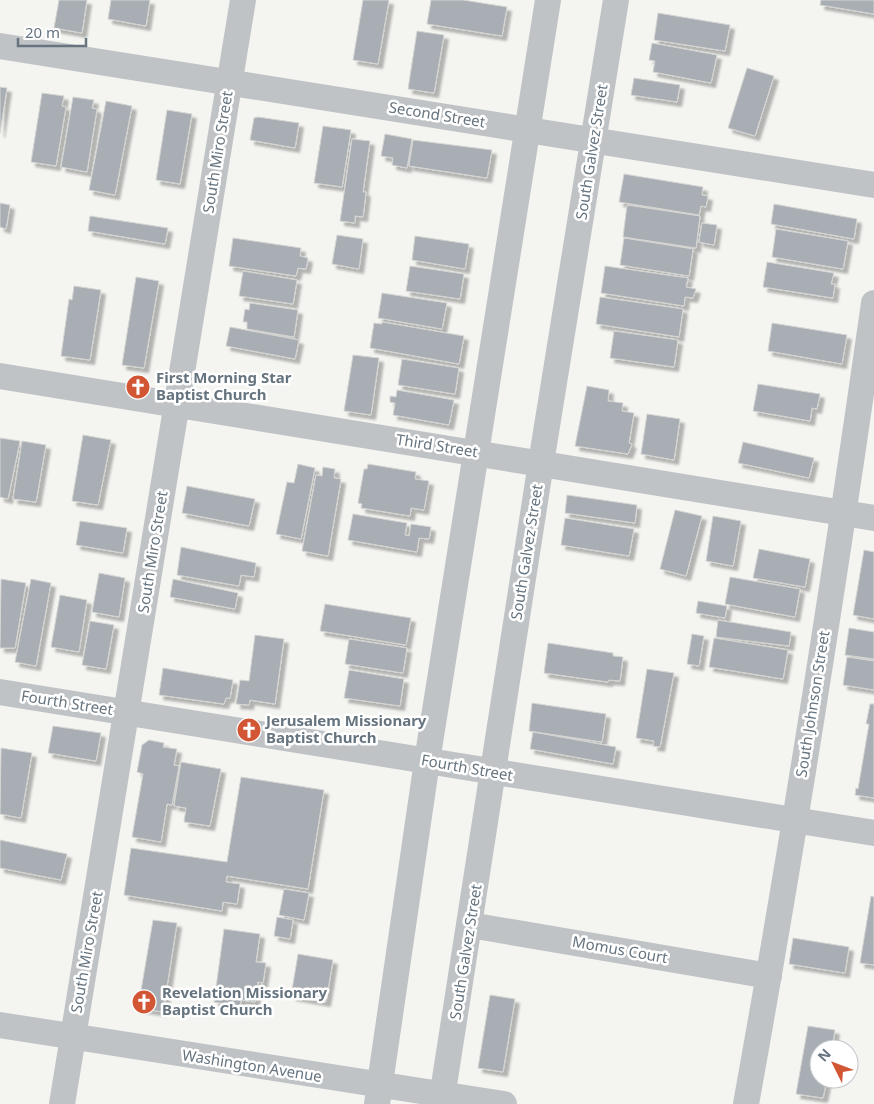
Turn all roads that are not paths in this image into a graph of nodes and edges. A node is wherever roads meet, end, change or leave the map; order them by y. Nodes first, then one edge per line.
1 (243, 0) edge
2 (548, 0) edge
3 (616, 0) edge
4 (0, 46) edge
5 (230, 81) junction
6 (529, 130) junction
7 (594, 140) junction
8 (874, 185) edge
9 (874, 303) edge
10 (0, 376) edge
11 (176, 405) junction
12 (476, 453) junction
13 (541, 463) junction
14 (844, 513) junction
15 (874, 518) edge
16 (0, 692) edge
17 (128, 712) junction
18 (427, 761) junction
19 (494, 772) junction
20 (794, 821) junction
21 (874, 833) edge
22 (470, 924) junction
23 (769, 976) junction
24 (0, 1026) edge
25 (73, 1038) junction
26 (379, 1095) edge
27 (442, 1099) edge
28 (62, 1104) edge
29 (504, 1104) edge
30 (746, 1104) edge

1 - 5 street, South Miro Street
2 - 6 street
3 - 7 street, South Galvez Street
4 - 5 street, Second Street
5 - 6 street, Second Street
5 - 11 street, South Miro Street
6 - 7 street, Second Street
6 - 12 street
7 - 8 street, Second Street
7 - 13 street, South Galvez Street
9 - 14 street, South Johnson Street
10 - 11 street, Third Street
11 - 12 street, Third Street
11 - 17 street, South Miro Street
12 - 13 street, Third Street
12 - 18 street
13 - 14 street, Third Street
13 - 19 street, South Galvez Street
14 - 15 street, Third Street
14 - 20 street, South Johnson Street
16 - 17 street, Fourth Street
17 - 18 street, Fourth Street
17 - 25 street, South Miro Street
18 - 19 street, Fourth Street
18 - 26 street
19 - 20 street, Fourth Street
19 - 22 street, South Galvez Street
20 - 21 street, Fourth Street
20 - 23 street, South Johnson Street
22 - 23 street, Momus Court
22 - 27 street, South Galvez Street
23 - 30 street, South Johnson Street
24 - 25 street, Washington Avenue
25 - 26 street, Washington Avenue
25 - 28 street, South Miro Street
26 - 27 street, Washington Avenue
27 - 29 street, Washington Avenue

